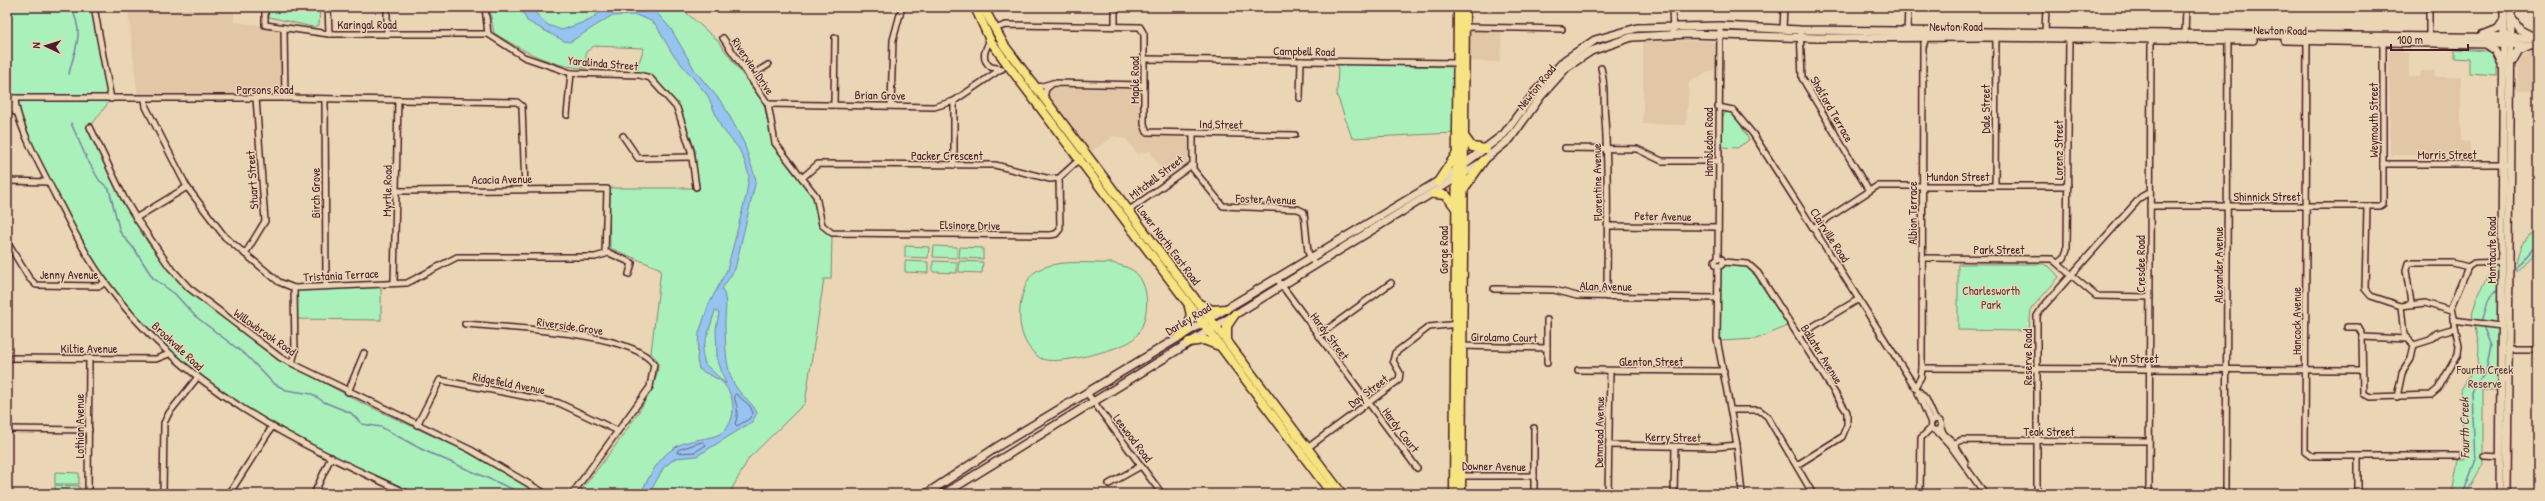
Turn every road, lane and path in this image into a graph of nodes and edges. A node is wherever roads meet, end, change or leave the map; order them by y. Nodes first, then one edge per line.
1 (94, 7) edge
2 (265, 7) edge
3 (328, 7) edge
4 (387, 7) edge
5 (485, 7) edge
6 (902, 7) edge
7 (974, 7) edge
8 (983, 7) edge
9 (1115, 7) edge
10 (1458, 7) edge
11 (1465, 7) edge
12 (1672, 7) edge
13 (1784, 7) edge
14 (1908, 7) edge
15 (2046, 7) edge
16 (2186, 7) edge
17 (2429, 7) edge
18 (2504, 7) edge
19 (2511, 7) edge
20 (2508, 18) junction
21 (1115, 26) junction
22 (1673, 26) junction
23 (1720, 26) junction
24 (1461, 27) junction
25 (284, 28) junction
26 (994, 28) junction
27 (1562, 29) dead end
28 (1784, 29) junction
29 (1800, 33) junction
30 (2045, 33) junction
31 (329, 34) junction
32 (387, 34) junction
33 (488, 34) junction
34 (1673, 34) junction
35 (1907, 34) junction
36 (1720, 35) junction
37 (1996, 35) junction
38 (2069, 36) junction
39 (1926, 37) junction
40 (2151, 37) junction
41 (2185, 37) junction
42 (2479, 37) junction
43 (723, 38) dead end
44 (835, 38) dead end
45 (2228, 38) junction
46 (2307, 38) junction
47 (2536, 38) edge
48 (2383, 39) junction
49 (990, 40) junction
50 (2429, 40) junction
51 (2507, 41) junction
52 (2485, 44) junction
53 (1004, 45) junction
54 (2530, 45) junction
55 (2538, 45) edge
56 (1144, 59) junction
57 (1301, 61) junction
58 (1461, 63) junction
59 (2511, 63) junction
60 (989, 65) junction
61 (768, 66) dead end
62 (1004, 67) junction
63 (2503, 67) junction
64 (1602, 68) dead end
65 (571, 73) junction
66 (750, 78) junction
67 (985, 80) junction
68 (1053, 83) junction
69 (1144, 85) junction
70 (1035, 86) junction
71 (1028, 92) junction
72 (7, 98) edge
73 (15, 98) junction
74 (145, 98) junction
75 (256, 98) junction
76 (285, 98) junction
77 (1044, 98) junction
78 (1300, 98) dead end
79 (111, 99) junction
80 (325, 99) junction
81 (398, 100) junction
82 (954, 101) junction
83 (768, 104) junction
84 (834, 104) junction
85 (891, 105) junction
86 (1718, 107) junction
87 (567, 115) dead end
88 (22, 123) junction
89 (90, 127) dead end
90 (1147, 132) joint
91 (1464, 133) junction
92 (1193, 134) junction
93 (1295, 135) dead end
94 (623, 136) dead end
95 (1565, 148) dead end
96 (1486, 149) junction
97 (1608, 149) junction
98 (1086, 155) junction
99 (1456, 155) junction
100 (692, 157) junction
101 (1079, 160) junction
102 (1484, 160) junction
103 (1718, 161) junction
104 (954, 164) junction
105 (2383, 164) junction
106 (2502, 164) junction
107 (2510, 164) junction
108 (1192, 165) junction
109 (1463, 165) junction
110 (1459, 172) junction
111 (802, 178) junction
112 (1059, 178) junction
113 (1455, 180) junction
114 (7, 181) edge
115 (48, 182) junction
116 (1438, 182) junction
117 (1922, 186) junction
118 (1995, 186) junction
119 (2068, 186) junction
120 (187, 187) junction
121 (696, 187) dead end
122 (525, 189) junction
123 (397, 191) junction
124 (1463, 191) junction
125 (1869, 192) junction
126 (2150, 192) junction
127 (1434, 194) junction
128 (2382, 204) joint
129 (2150, 206) junction
130 (2228, 206) junction
131 (2307, 206) junction
132 (2367, 207) junction
133 (1455, 210) junction
134 (1128, 211) junction
135 (136, 218) junction
136 (1608, 226) junction
137 (1718, 227) junction
138 (1813, 228) junction
139 (826, 230) joint
140 (7, 242) edge
141 (245, 254) junction
142 (606, 254) junction
143 (1718, 258) junction
144 (1922, 258) junction
145 (1311, 259) junction
146 (2510, 260) junction
147 (1723, 262) junction
148 (2502, 262) junction
149 (2058, 263) junction
150 (1315, 265) junction
151 (1718, 266) junction
152 (2468, 268) junction
153 (629, 274) dead end
154 (2070, 275) junction
155 (1277, 279) junction
156 (105, 282) junction
157 (394, 283) junction
158 (1391, 283) dead end
159 (326, 286) junction
160 (1281, 286) junction
161 (294, 288) junction
162 (1494, 289) dead end
163 (1607, 297) junction
164 (2150, 297) junction
165 (1717, 298) junction
166 (1859, 299) junction
167 (1198, 302) junction
168 (1187, 303) junction
169 (2411, 303) junction
170 (2401, 306) junction
171 (1226, 309) junction
172 (2451, 311) junction
173 (1235, 314) junction
174 (1547, 320) dead end
175 (2453, 320) junction
176 (465, 324) dead end
177 (1209, 324) junction
178 (1458, 324) junction
179 (2501, 326) junction
180 (2348, 327) dead end
181 (2455, 328) junction
182 (1799, 335) junction
183 (1318, 336) junction
184 (1180, 337) junction
185 (2362, 337) junction
186 (2407, 339) junction
187 (1189, 342) junction
188 (1224, 345) junction
189 (2414, 345) junction
190 (1461, 346) junction
191 (1547, 348) junction
192 (2505, 348) junction
193 (2538, 349) edge
194 (364, 353) dead end
195 (169, 354) junction
196 (7, 358) edge
197 (89, 358) junction
198 (292, 363) junction
199 (1547, 363) dead end
200 (1922, 368) junction
201 (2037, 368) junction
202 (2150, 368) junction
203 (2227, 369) junction
204 (1578, 370) dead end
205 (2305, 370) junction
206 (2362, 370) junction
207 (1610, 371) junction
208 (1724, 372) junction
209 (197, 378) junction
210 (1915, 387) junction
211 (348, 392) junction
212 (1087, 393) junction
213 (2397, 396) junction
214 (1093, 402) junction
215 (1369, 403) junction
216 (1731, 410) junction
217 (417, 425) junction
218 (1935, 426) junction
219 (272, 427) junction
220 (1534, 428) dead end
221 (7, 429) edge
222 (89, 430) junction
223 (618, 431) junction
224 (2036, 441) junction
225 (2149, 441) junction
226 (1952, 443) junction
227 (1608, 445) junction
228 (1737, 445) junction
229 (1675, 447) junction
230 (2508, 449) junction
231 (1305, 450) junction
232 (2458, 456) dead end
233 (2484, 456) dead end
234 (331, 457) junction
235 (2358, 457) junction
236 (2500, 457) junction
237 (1797, 465) junction
238 (1141, 466) junction
239 (1417, 468) dead end
240 (1458, 476) junction
241 (1534, 476) junction
242 (1109, 484) dead end
243 (942, 485) junction
244 (395, 491) edge
245 (1336, 493) edge
246 (88, 494) edge
247 (163, 494) edge
248 (229, 494) edge
249 (314, 494) edge
250 (409, 494) edge
251 (546, 494) edge
252 (572, 494) edge
253 (926, 494) edge
254 (946, 494) edge
255 (1162, 494) edge
256 (1454, 494) edge
257 (1462, 494) edge
258 (1534, 494) edge
259 (1608, 494) edge
260 (1674, 494) edge
261 (1742, 494) edge
262 (1813, 494) edge
263 (1920, 494) edge
264 (1985, 494) edge
265 (2037, 494) edge
266 (2149, 494) edge
267 (2226, 494) edge
268 (2358, 494) edge
269 (2500, 494) edge
270 (2507, 494) edge

1 - 79 street
2 - 25 street, Karingal Road
3 - 31 street
4 - 32 street
5 - 33 street
6 - 85 street
7 - 49 main road, Lower North East Road
8 - 26 main road, Lower North East Road
9 - 21 street
10 - 24 main road, Gorge Road
11 - 24 main road, Gorge Road
12 - 22 street
13 - 28 street
14 - 35 street
15 - 30 street
16 - 41 street
17 - 50 street
18 - 20 main road, Montacute Road
19 - 20 main road, Montacute Road
20 - 42 main road
20 - 47 main road
20 - 51 main road, Montacute Road
21 - 26 street
21 - 56 street, Maple Road
22 - 23 main road, Newton Road
22 - 34 street
22 - 96 main road, Newton Road
23 - 28 main road, Newton Road
23 - 36 street, Hambledon Road
24 - 27 street
24 - 58 main road, Gorge Road
25 - 31 street, Karingal Road
25 - 76 street
26 - 53 main road, Lower North East Road
28 - 29 main road, Newton Road
29 - 35 main road, Newton Road
29 - 36 main road, Newton Road
29 - 125 street, Shalford Terrace
30 - 37 main road, Newton Road
30 - 38 main road, Newton Road
31 - 32 street, Karingal Road
32 - 33 street, Karingal Road
33 - 65 street, Yaralinda Street
34 - 36 main road, Newton Road
34 - 102 main road, Newton Road
35 - 37 main road, Newton Road
35 - 39 main road, Newton Road
36 - 86 street, Hambledon Road
37 - 38 main road, Newton Road
37 - 39 main road, Newton Road
37 - 118 street, Dale Street
38 - 40 main road, Newton Road
38 - 119 street, Lorenz Street
39 - 117 street, Albion Terrace
40 - 41 main road, Newton Road
40 - 126 street, Cresdee Road
41 - 45 main road, Newton Road
42 - 50 main road, Newton Road
42 - 51 main road, Newton Road
43 - 66 street, Riverview Drive
44 - 84 street
45 - 46 main road, Newton Road
45 - 130 street, Alexander Avenue
46 - 48 main road, Newton Road
46 - 131 street, Hancock Avenue
47 - 51 main road
48 - 50 main road, Newton Road
48 - 105 street, Weymouth Street
49 - 53 main road
49 - 60 street
49 - 62 main road, Lower North East Road
50 - 52 main road, Newton Road
51 - 52 main road, Newton Road
51 - 54 main road
51 - 59 main road, Montacute Road
51 - 63 main road, Montacute Road
52 - 63 main road
53 - 70 main road, Lower North East Road
54 - 55 main road
54 - 59 main road
56 - 57 street, Campbell Road
56 - 69 street, Maple Road
57 - 58 street, Campbell Road
57 - 78 street
58 - 91 main road, Gorge Road
58 - 99 main road, Gorge Road
59 - 107 main road, Montacute Road
60 - 62 street
60 - 67 street
61 - 66 street
62 - 67 street, Brian Grove
62 - 71 main road, Lower North East Road
63 - 106 main road, Montacute Road
64 - 97 street, Florentine Avenue
65 - 87 street
65 - 100 street, Yaralinda Street
66 - 83 street, Riverview Drive
67 - 82 street, Brian Grove
68 - 69 street
68 - 70 street
68 - 77 street
69 - 90 street, Maple Road
70 - 71 street
70 - 77 main road, Lower North East Road
71 - 101 main road, Lower North East Road
72 - 73 street, Parsons Road
72 - 88 street, Brookvale Road
73 - 79 street, Parsons Road
73 - 88 street, Brookvale Road
74 - 75 street, Parsons Road
74 - 79 street, Parsons Road
74 - 120 street, Tristania Terrace
75 - 76 street, Parsons Road
75 - 141 street, Stuart Street
76 - 80 street, Parsons Road
77 - 98 main road, Lower North East Road
80 - 81 street, Parsons Road
80 - 159 street, Birch Grove
81 - 122 street, Parsons Road
81 - 123 street, Myrtle Road
82 - 85 street, Brian Grove
82 - 104 street
83 - 84 street, Brian Grove
83 - 111 street, Riverview Drive
84 - 85 street, Brian Grove
86 - 103 street, Hambledon Road
86 - 138 street, Clairville Road
88 - 115 street, Brookvale Road
89 - 135 street, Willowbrook Road
90 - 92 street, Ind Street
91 - 96 main road
91 - 109 main road, Gorge Road
92 - 93 street, Ind Street
92 - 108 street, Mitchell Street
94 - 100 street
95 - 97 street
96 - 109 main road, Newton Road
97 - 103 street
97 - 136 street, Florentine Avenue
98 - 101 street
98 - 134 main road, Lower North East Road
99 - 110 main road, Gorge Road
99 - 116 main road
100 - 121 street, Yaralinda Street
101 - 112 street
101 - 168 main road, Lower North East Road
102 - 110 main road, Newton Road
102 - 124 main road
103 - 137 street, Hambledon Road
104 - 111 street, Packer Crescent
104 - 112 street, Packer Crescent
105 - 106 street, Morris Street
105 - 128 street, Weymouth Street
106 - 107 street, Morris Street
106 - 148 main road, Montacute Road
107 - 146 main road, Montacute Road
108 - 134 street, Mitchell Street
108 - 145 street, Foster Avenue
109 - 110 main road, Gorge Road
110 - 113 main road, Gorge Road
110 - 116 main road, Darley Road
110 - 124 main road, Gorge Road
111 - 139 street, Riverview Drive
112 - 139 street, Elsinore Drive
113 - 127 main road, Darley Road
113 - 133 main road, Gorge Road
114 - 115 street
115 - 156 street, Brookvale Road
116 - 145 main road, Darley Road
117 - 118 street, Mundon Street
117 - 125 street, Mundon Street
117 - 144 street, Albion Terrace
118 - 119 street, Mundon Street
119 - 149 street, Lorenz Street
120 - 135 street
120 - 141 street, Tristania Terrace
122 - 123 street, Acacia Avenue
122 - 142 street, Acacia Avenue
123 - 157 street, Myrtle Road
124 - 178 main road, Gorge Road
125 - 138 street, Mundon Street
126 - 129 street, Cresdee Road
126 - 154 street, Reserve Road
127 - 133 main road
127 - 150 main road, Darley Road
128 - 132 street, Shinnick Street
129 - 130 street, Shinnick Street
129 - 164 street, Cresdee Road
130 - 131 street, Shinnick Street
130 - 203 street, Alexander Avenue
131 - 132 street, Shinnick Street
131 - 205 street, Hancock Avenue
132 - 170 street
133 - 178 main road, Gorge Road
134 - 167 main road, Lower North East Road
135 - 198 street, Willowbrook Road
136 - 137 street, Peter Avenue
136 - 163 street, Florentine Avenue
137 - 143 street, Hambledon Road
138 - 166 street, Clairville Road
140 - 156 street, Jenny Avenue
141 - 161 street, Tristania Terrace
142 - 153 street
142 - 157 street, Tristania Terrace
143 - 147 street
143 - 151 street, Hambledon Road
144 - 149 street, Park Street
144 - 200 street, Albion Terrace
145 - 150 street, Foster Avenue
145 - 155 main road, Darley Road
146 - 148 main road
146 - 192 main road, Montacute Road
147 - 151 street
147 - 182 street, Ballater Avenue
148 - 152 street
148 - 179 main road, Montacute Road
149 - 154 street
150 - 160 main road, Darley Road
151 - 165 street
152 - 169 street
152 - 172 street
154 - 164 street
154 - 201 street, Reserve Road
155 - 160 street, Hardy Street
155 - 171 main road, Darley Road
156 - 195 street, Brookvale Road
157 - 159 street, Tristania Terrace
158 - 183 street
159 - 161 street, Tristania Terrace
160 - 173 main road, Darley Road
160 - 183 street, Hardy Street
161 - 198 street
162 - 163 street, Alan Avenue
163 - 165 street, Alan Avenue
164 - 202 street, Cresdee Road
165 - 208 street
166 - 182 street
166 - 210 street, Clairville Road
167 - 171 main road
167 - 177 main road, Lower North East Road
168 - 177 main road, Lower North East Road
168 - 184 main road
169 - 170 street
169 - 172 street
170 - 186 street
171 - 177 main road, Darley Road
172 - 175 street
173 - 177 main road, Darley Road
173 - 188 main road
174 - 191 street, Girolamo Court
175 - 179 street
175 - 181 street
176 - 223 street, Riverside Grove
177 - 184 main road, Darley Road
177 - 187 main road, Darley Road
177 - 188 main road, Lower North East Road
178 - 190 main road, Gorge Road
178 - 215 street, Day Street
178 - 240 main road, Gorge Road
179 - 192 main road, Montacute Road
180 - 185 street
181 - 189 street
181 - 213 street
182 - 237 street, Ballater Avenue
183 - 215 street, Hardy Street
184 - 212 main road, Darley Road
185 - 186 street
185 - 206 street
186 - 189 street
187 - 188 main road
187 - 214 main road, Darley Road
188 - 231 main road, Lower North East Road
189 - 213 street
190 - 191 street, Girolamo Court
190 - 240 main road, Gorge Road
191 - 199 street, Girolamo Court
192 - 193 street
192 - 230 main road, Montacute Road
192 - 236 main road, Montacute Road
194 - 211 street
195 - 197 street, Kiltie Avenue
195 - 209 street, Brookvale Road
196 - 197 street, Kiltie Avenue
197 - 222 street, Lothian Avenue
198 - 211 street, Willowbrook Road
200 - 201 street, Wyn Street
200 - 210 street, Albion Terrace
201 - 202 street, Wyn Street
201 - 224 street, Reserve Road
202 - 203 street, Wyn Street
202 - 225 street, Cresdee Road
203 - 205 street, Wyn Street
203 - 267 street, Alexander Avenue
204 - 207 street, Glenton Street
205 - 206 street, Wyn Street
205 - 235 street, Hancock Avenue
206 - 213 street
207 - 208 street, Glenton Street
207 - 227 street, Denmead Avenue
208 - 216 street
209 - 219 street, Brookvale Road
209 - 247 street
210 - 218 street, Clairville Road
211 - 217 street, Willowbrook Road
212 - 214 street, Leewood Road
212 - 243 main road, Darley Road
214 - 238 street, Leewood Road
214 - 254 main road, Darley Road
215 - 231 street, Day Street
215 - 239 street, Hardy Court
216 - 228 street
216 - 237 street
217 - 223 street, Ridgefield Avenue
217 - 251 street, Willowbrook Road
218 - 226 street, Clairville Road
218 - 263 street
219 - 234 street, Brookvale Road
219 - 248 street
220 - 241 street, Downer Avenue
221 - 222 street
222 - 246 street, Lothian Avenue
223 - 252 street, Riverside Grove
224 - 225 street, Teak Street
224 - 226 street, Teak Street
224 - 265 street, Reserve Road
225 - 266 street, Cresdee Road
226 - 264 street, Clairville Road
227 - 229 street, Kerry Street
227 - 259 street, Denmead Avenue
228 - 229 street, Kerry Street
228 - 261 street
229 - 260 street
230 - 236 main road
230 - 270 main road, Montacute Road
231 - 245 main road, Lower North East Road
232 - 235 street, Hancock Avenue
233 - 236 street
234 - 244 street, Brookvale Road
234 - 249 street
235 - 268 street
236 - 269 main road, Montacute Road
237 - 262 street
238 - 242 street
238 - 255 street, Leewood Road
240 - 241 street, Downer Avenue
240 - 256 main road, Gorge Road
240 - 257 main road, Gorge Road
241 - 258 street, Downer Avenue
243 - 253 main road, Darley Road
243 - 254 street
244 - 250 street, Brookvale Road

